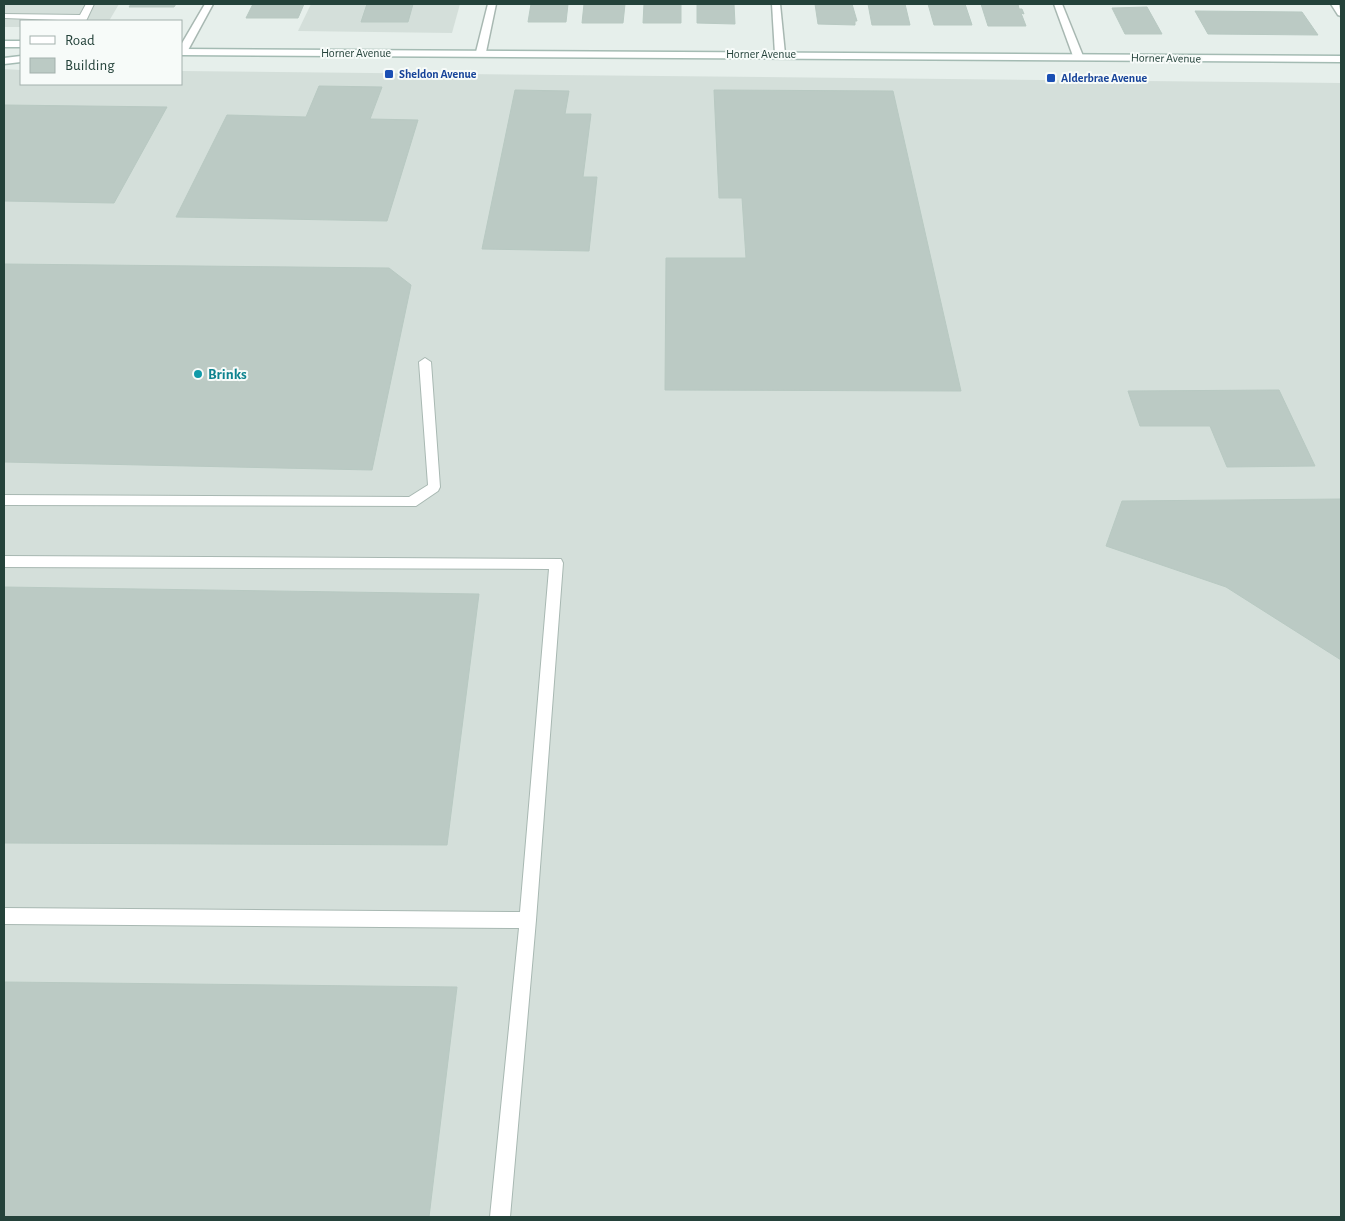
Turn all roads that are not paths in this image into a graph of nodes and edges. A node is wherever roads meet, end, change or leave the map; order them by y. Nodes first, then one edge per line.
1 (90, 4) edge
2 (209, 4) edge
3 (492, 4) edge
4 (776, 4) edge
5 (1058, 4) edge
6 (1335, 4) edge
7 (1341, 13) edge
8 (4, 16) edge
9 (83, 19) edge
10 (4, 44) edge
11 (20, 44) edge
12 (182, 52) edge
13 (481, 52) junction
14 (780, 54) junction
15 (1078, 56) junction
16 (20, 60) edge
17 (1341, 60) edge
18 (4, 61) edge
19 (425, 362) dead end
20 (4, 500) edge
21 (4, 561) edge
22 (4, 916) edge
23 (528, 920) junction
24 (500, 1217) edge

1 - 9 lane
2 - 12 main road
3 - 13 main road
4 - 14 main road
5 - 15 main road
6 - 7 main road
8 - 9 lane
10 - 11 main road
12 - 13 main road, Horner Avenue
13 - 14 main road, Horner Avenue
14 - 15 main road, Horner Avenue
15 - 17 main road, Horner Avenue
16 - 18 main road
19 - 20 lane
21 - 23 lane
22 - 23 lane
23 - 24 lane

